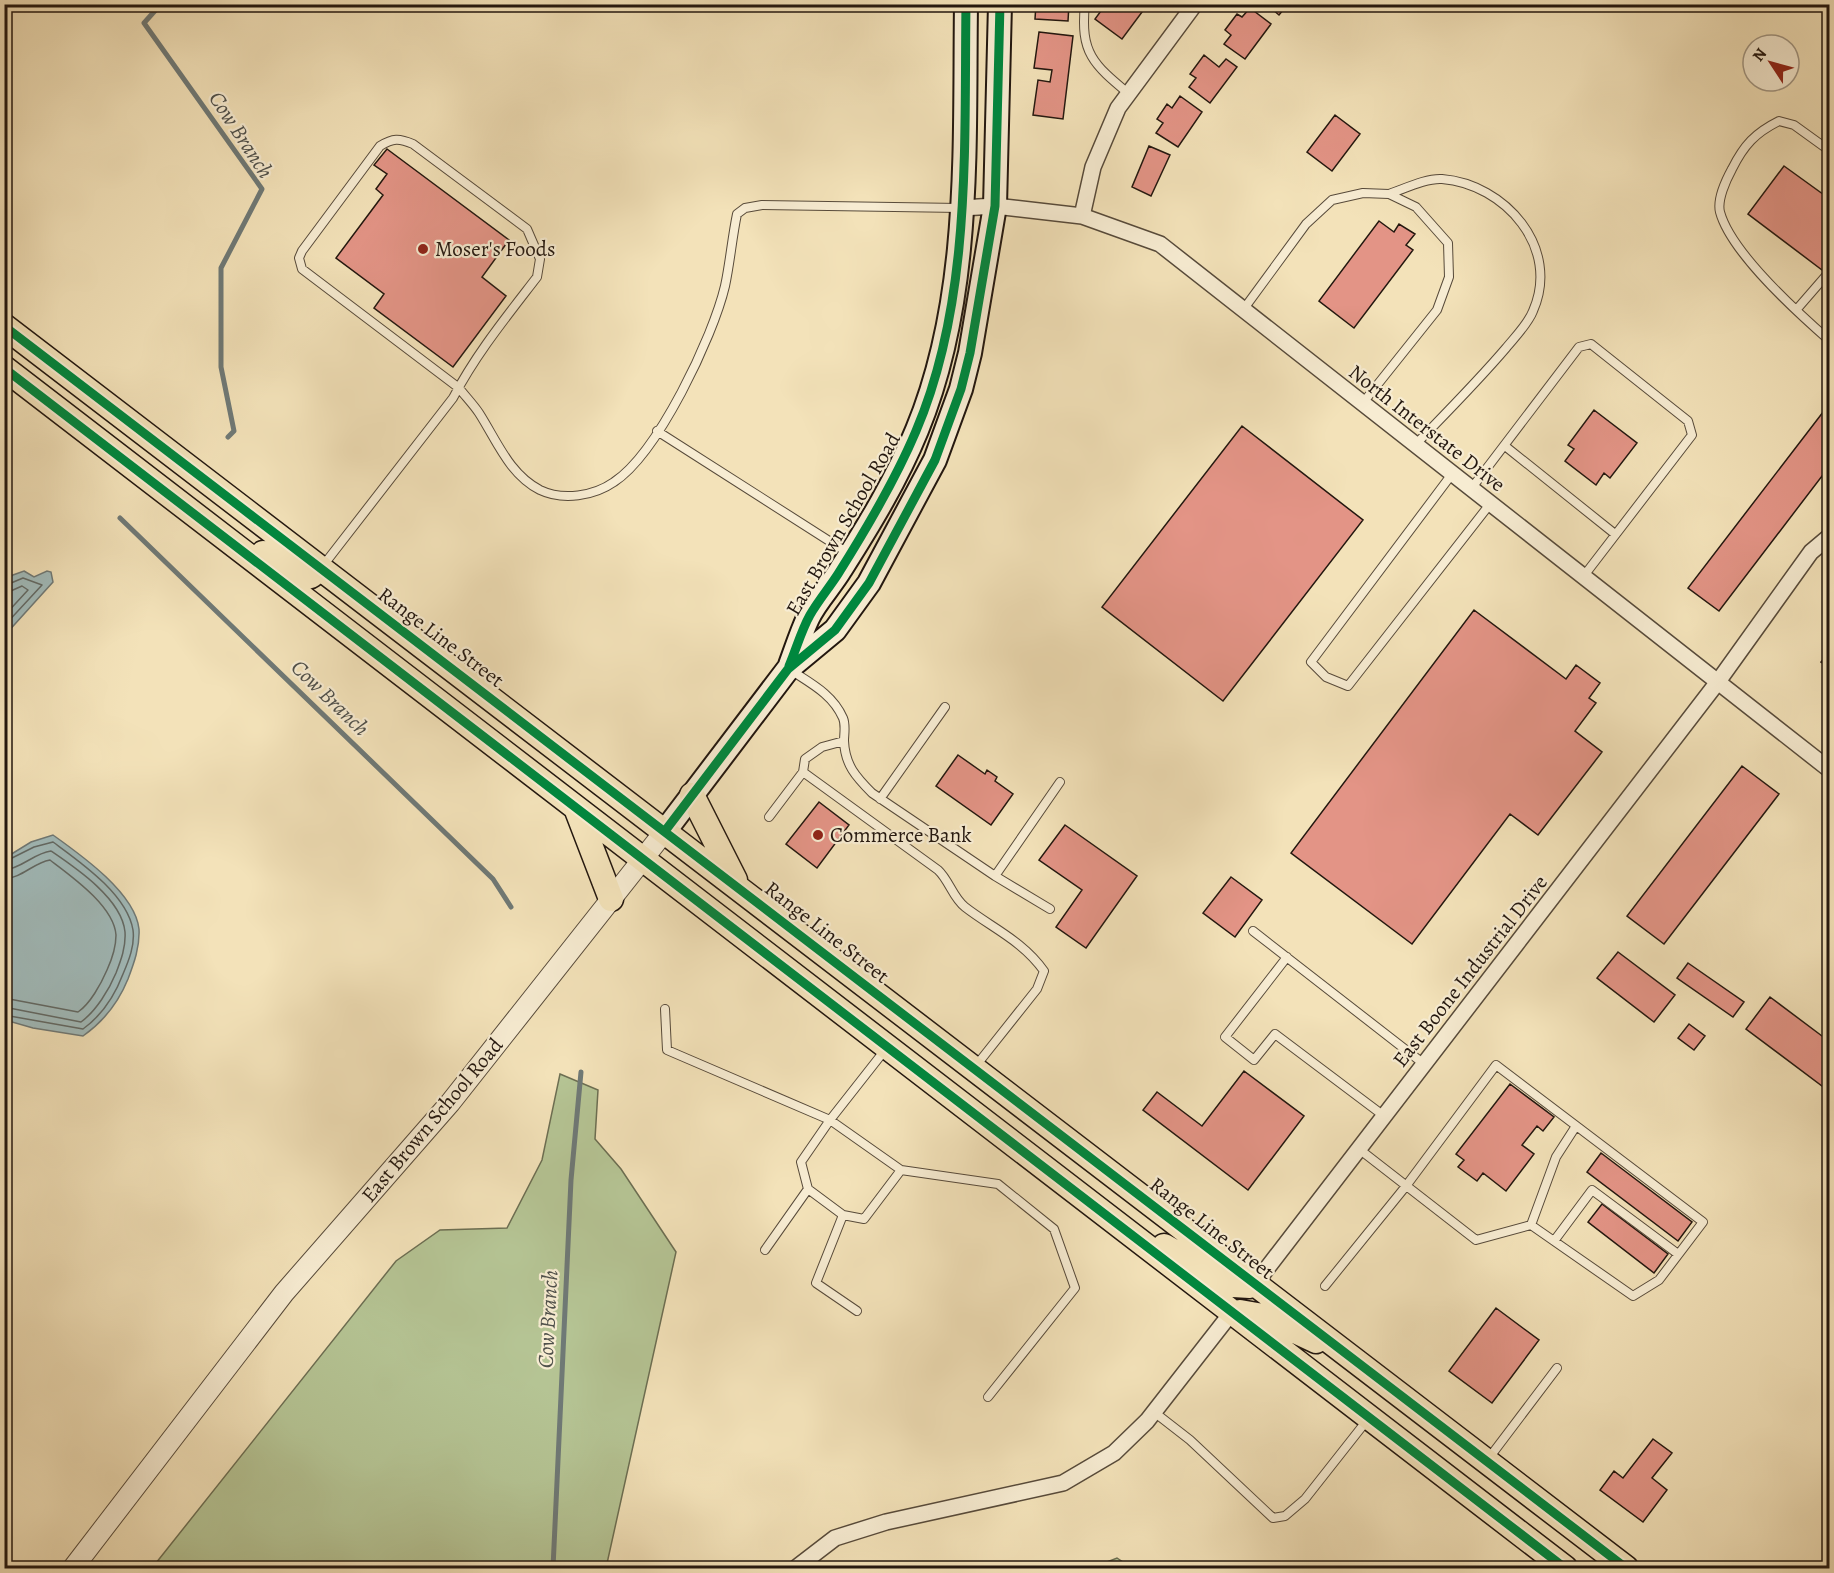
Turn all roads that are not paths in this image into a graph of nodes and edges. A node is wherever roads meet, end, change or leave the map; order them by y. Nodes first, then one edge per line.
1 (966, 4) edge
2 (1000, 4) edge
3 (1085, 4) edge
4 (1195, 4) edge
5 (1128, 94) junction
6 (1830, 151) edge
7 (1389, 194) junction
8 (995, 206) junction
9 (962, 208) junction
10 (1082, 216) junction
11 (1830, 271) edge
12 (1797, 309) junction
13 (1243, 310) junction
14 (4, 326) edge
15 (1830, 341) edge
16 (4, 368) edge
17 (459, 388) junction
18 (1362, 404) junction
19 (657, 432) junction
20 (1415, 445) junction
21 (1505, 446) junction
22 (1452, 474) junction
23 (1471, 489) junction
24 (1490, 504) junction
25 (220, 533) junction
26 (1615, 534) junction
27 (1830, 536) edge
28 (851, 554) junction
29 (321, 567) junction
30 (1583, 577) junction
31 (788, 669) junction
32 (1718, 683) junction
33 (945, 707) dead end
34 (844, 741) junction
35 (1830, 770) edge
36 (803, 772) junction
37 (1060, 782) dead end
38 (692, 795) junction
39 (880, 799) junction
40 (576, 808) junction
41 (769, 817) dead end
42 (665, 831) junction
43 (642, 859) junction
44 (995, 876) junction
45 (739, 887) junction
46 (610, 899) junction
47 (1050, 909) dead end
48 (1253, 931) dead end
49 (1287, 957) junction
50 (665, 1009) dead end
51 (888, 1047) junction
52 (1424, 1064) junction
53 (975, 1068) junction
54 (1384, 1116) junction
55 (830, 1120) junction
56 (1576, 1126) junction
57 (1359, 1149) junction
58 (901, 1170) junction
59 (1406, 1186) junction
60 (808, 1189) junction
61 (843, 1215) junction
62 (1106, 1216) junction
63 (1531, 1225) junction
64 (1554, 1242) junction
65 (765, 1250) dead end
66 (1678, 1254) junction
67 (1255, 1284) junction
68 (1325, 1286) dead end
69 (857, 1311) dead end
70 (1232, 1312) junction
71 (1343, 1352) junction
72 (1557, 1368) dead end
73 (988, 1397) dead end
74 (1154, 1412) junction
75 (1369, 1418) junction
76 (1486, 1462) junction
77 (73, 1569) edge
78 (796, 1569) edge
79 (1565, 1569) edge
80 (1626, 1569) edge

1 - 9 main road, East Brown School Road
2 - 8 main road, East Brown School Road
3 - 5 lane
4 - 5 street
5 - 10 street
6 - 12 lane
7 - 13 lane
7 - 18 lane
7 - 20 lane
8 - 9 street, North Interstate Drive
8 - 10 street, North Interstate Drive
8 - 31 main road, East Brown School Road
9 - 19 lane
9 - 28 main road, East Brown School Road
10 - 13 street, North Interstate Drive
11 - 12 lane
12 - 15 lane
13 - 18 street, North Interstate Drive
14 - 29 main road, Range Line Street
16 - 25 main road
17 - 17 lane
17 - 19 lane
17 - 29 lane
18 - 20 street, North Interstate Drive
19 - 28 lane
20 - 22 street, North Interstate Drive
21 - 23 lane
21 - 26 lane
21 - 26 lane
22 - 23 street, North Interstate Drive
22 - 24 lane
23 - 24 street, North Interstate Drive
24 - 30 street, North Interstate Drive
25 - 29 main road
25 - 40 main road
26 - 30 lane
27 - 32 street, East Boone Industrial Drive
28 - 31 main road, East Brown School Road
29 - 42 main road, Range Line Street
30 - 32 street, North Interstate Drive
31 - 34 lane
31 - 38 main road, East Brown School Road
32 - 35 street, North Interstate Drive
32 - 52 street, East Boone Industrial Drive
33 - 39 lane
34 - 36 lane
34 - 39 lane
36 - 41 lane
36 - 53 lane
37 - 44 lane
38 - 42 main road, East Brown School Road
38 - 45 main road
39 - 44 lane
40 - 43 main road
40 - 46 main road
42 - 43 street, East Brown School Road
42 - 45 main road, Range Line Street
43 - 46 street, East Brown School Road
43 - 51 main road
44 - 47 lane
45 - 53 main road, Range Line Street
46 - 77 street, East Brown School Road
48 - 49 lane
49 - 52 lane
49 - 54 lane
50 - 55 lane
51 - 55 lane
51 - 62 main road
52 - 54 street, East Boone Industrial Drive
53 - 67 main road, Range Line Street
54 - 57 street, East Boone Industrial Drive
55 - 58 lane
55 - 60 lane
56 - 59 lane
56 - 63 lane
56 - 66 lane
57 - 59 lane
57 - 67 street, East Boone Industrial Drive
58 - 61 lane
58 - 73 lane
59 - 63 lane
59 - 68 lane
60 - 61 lane
60 - 65 lane
61 - 69 lane
62 - 67 main road
62 - 70 main road
63 - 64 lane
64 - 66 lane
64 - 66 lane
67 - 71 main road, Range Line Street
70 - 71 main road
70 - 74 street
70 - 75 main road
71 - 76 main road, Range Line Street
72 - 76 lane
74 - 75 lane
74 - 78 street
75 - 79 main road
76 - 80 main road, Range Line Street

